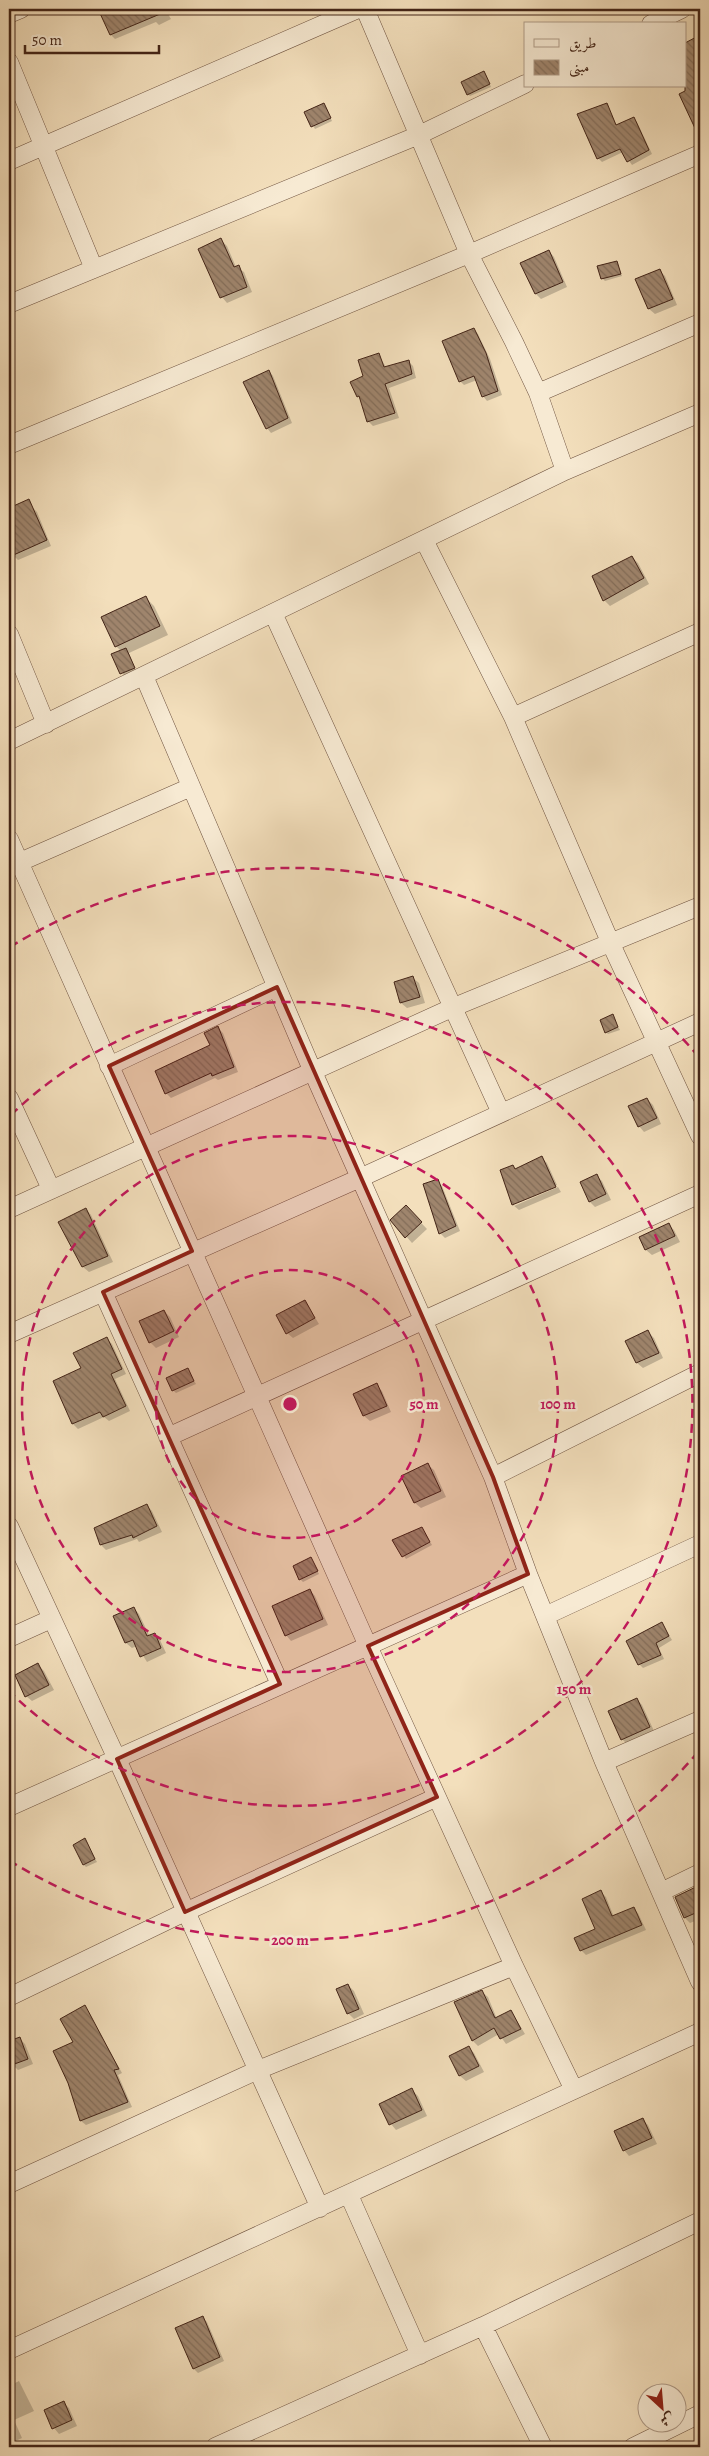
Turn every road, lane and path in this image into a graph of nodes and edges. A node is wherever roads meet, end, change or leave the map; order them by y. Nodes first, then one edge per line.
1 (21, 9) edge
2 (358, 9) edge
3 (366, 9) edge
4 (682, 9) edge
5 (9, 14) edge
6 (655, 22) edge
7 (9, 62) edge
8 (524, 84) edge
9 (419, 135) junction
10 (44, 146) junction
11 (700, 154) edge
12 (9, 161) edge
13 (469, 254) junction
14 (94, 269) junction
15 (9, 304) edge
16 (700, 323) edge
17 (538, 393) junction
18 (700, 413) edge
19 (9, 445) edge
20 (565, 470) junction
21 (424, 540) junction
22 (273, 613) junction
23 (700, 632) edge
24 (9, 634) edge
25 (144, 676) junction
26 (513, 717) junction
27 (46, 724) junction
28 (9, 741) edge
29 (191, 788) junction
30 (9, 839) edge
31 (20, 862) junction
32 (700, 906) edge
33 (611, 944) junction
34 (277, 987) junction
35 (454, 1007) junction
36 (700, 1022) edge
37 (658, 1042) junction
38 (109, 1066) junction
39 (313, 1072) junction
40 (9, 1098) edge
41 (502, 1113) junction
42 (700, 1136) edge
43 (146, 1147) junction
44 (360, 1178) junction
45 (51, 1189) junction
46 (700, 1194) edge
47 (9, 1208) edge
48 (192, 1251) junction
49 (103, 1292) junction
50 (422, 1320) junction
51 (9, 1334) edge
52 (700, 1373) edge
53 (257, 1396) junction
54 (168, 1436) junction
55 (493, 1477) junction
56 (9, 1526) edge
57 (700, 1544) edge
58 (528, 1574) junction
59 (545, 1616) junction
60 (51, 1619) junction
61 (9, 1638) edge
62 (368, 1646) junction
63 (280, 1684) junction
64 (700, 1720) edge
65 (117, 1759) junction
66 (604, 1762) junction
67 (437, 1797) junction
68 (9, 1807) edge
69 (700, 1873) edge
70 (661, 1892) junction
71 (185, 1912) junction
72 (514, 1966) junction
73 (700, 1982) edge
74 (9, 1997) edge
75 (700, 2032) edge
76 (258, 2070) junction
77 (574, 2090) junction
78 (9, 2184) edge
79 (349, 2195) junction
80 (320, 2208) junction
81 (700, 2221) edge
82 (483, 2326) junction
83 (9, 2350) edge
84 (420, 2355) junction
85 (700, 2414) edge
86 (215, 2447) edge
87 (543, 2447) edge
88 (633, 2447) edge

1 - 5 street
2 - 10 street
3 - 9 street
4 - 6 street
7 - 10 street
8 - 9 street
9 - 13 street
9 - 14 street
10 - 12 street
10 - 14 street
11 - 13 street
13 - 17 street
13 - 19 street
14 - 15 street
16 - 17 street
17 - 20 street
18 - 20 street
20 - 21 street
21 - 22 street
21 - 26 street
22 - 25 street
22 - 35 street
23 - 26 street
24 - 27 street
25 - 27 street
25 - 29 street
26 - 33 street
27 - 28 street
29 - 31 street
29 - 34 street
30 - 31 street
31 - 38 street
32 - 33 street
33 - 35 street
33 - 37 street
34 - 38 street
34 - 39 street
35 - 39 street
35 - 41 street
36 - 37 street
37 - 41 street
37 - 42 street
38 - 43 street
39 - 43 street
39 - 44 street
40 - 45 street
41 - 44 street
43 - 45 street
43 - 48 street
44 - 48 street
44 - 50 street
45 - 47 street
46 - 50 street
48 - 49 street
48 - 53 street
49 - 51 street
49 - 54 street
50 - 53 street
50 - 55 street
52 - 55 street
53 - 54 street
53 - 62 street
54 - 63 street
55 - 58 street
56 - 60 street
57 - 59 street
58 - 59 street
58 - 62 street
59 - 66 street
60 - 61 street
60 - 65 street
62 - 63 street
62 - 67 street
63 - 65 street
64 - 66 street
65 - 68 street
65 - 71 street
66 - 70 street
67 - 71 street
67 - 72 street
69 - 70 street
70 - 73 street
71 - 74 street
71 - 76 street
72 - 76 street
72 - 77 street
75 - 77 street
76 - 78 street
76 - 80 street
77 - 79 street
79 - 80 street
79 - 84 street
80 - 83 street
81 - 82 street
82 - 84 street
82 - 87 street
84 - 86 street
85 - 88 street

